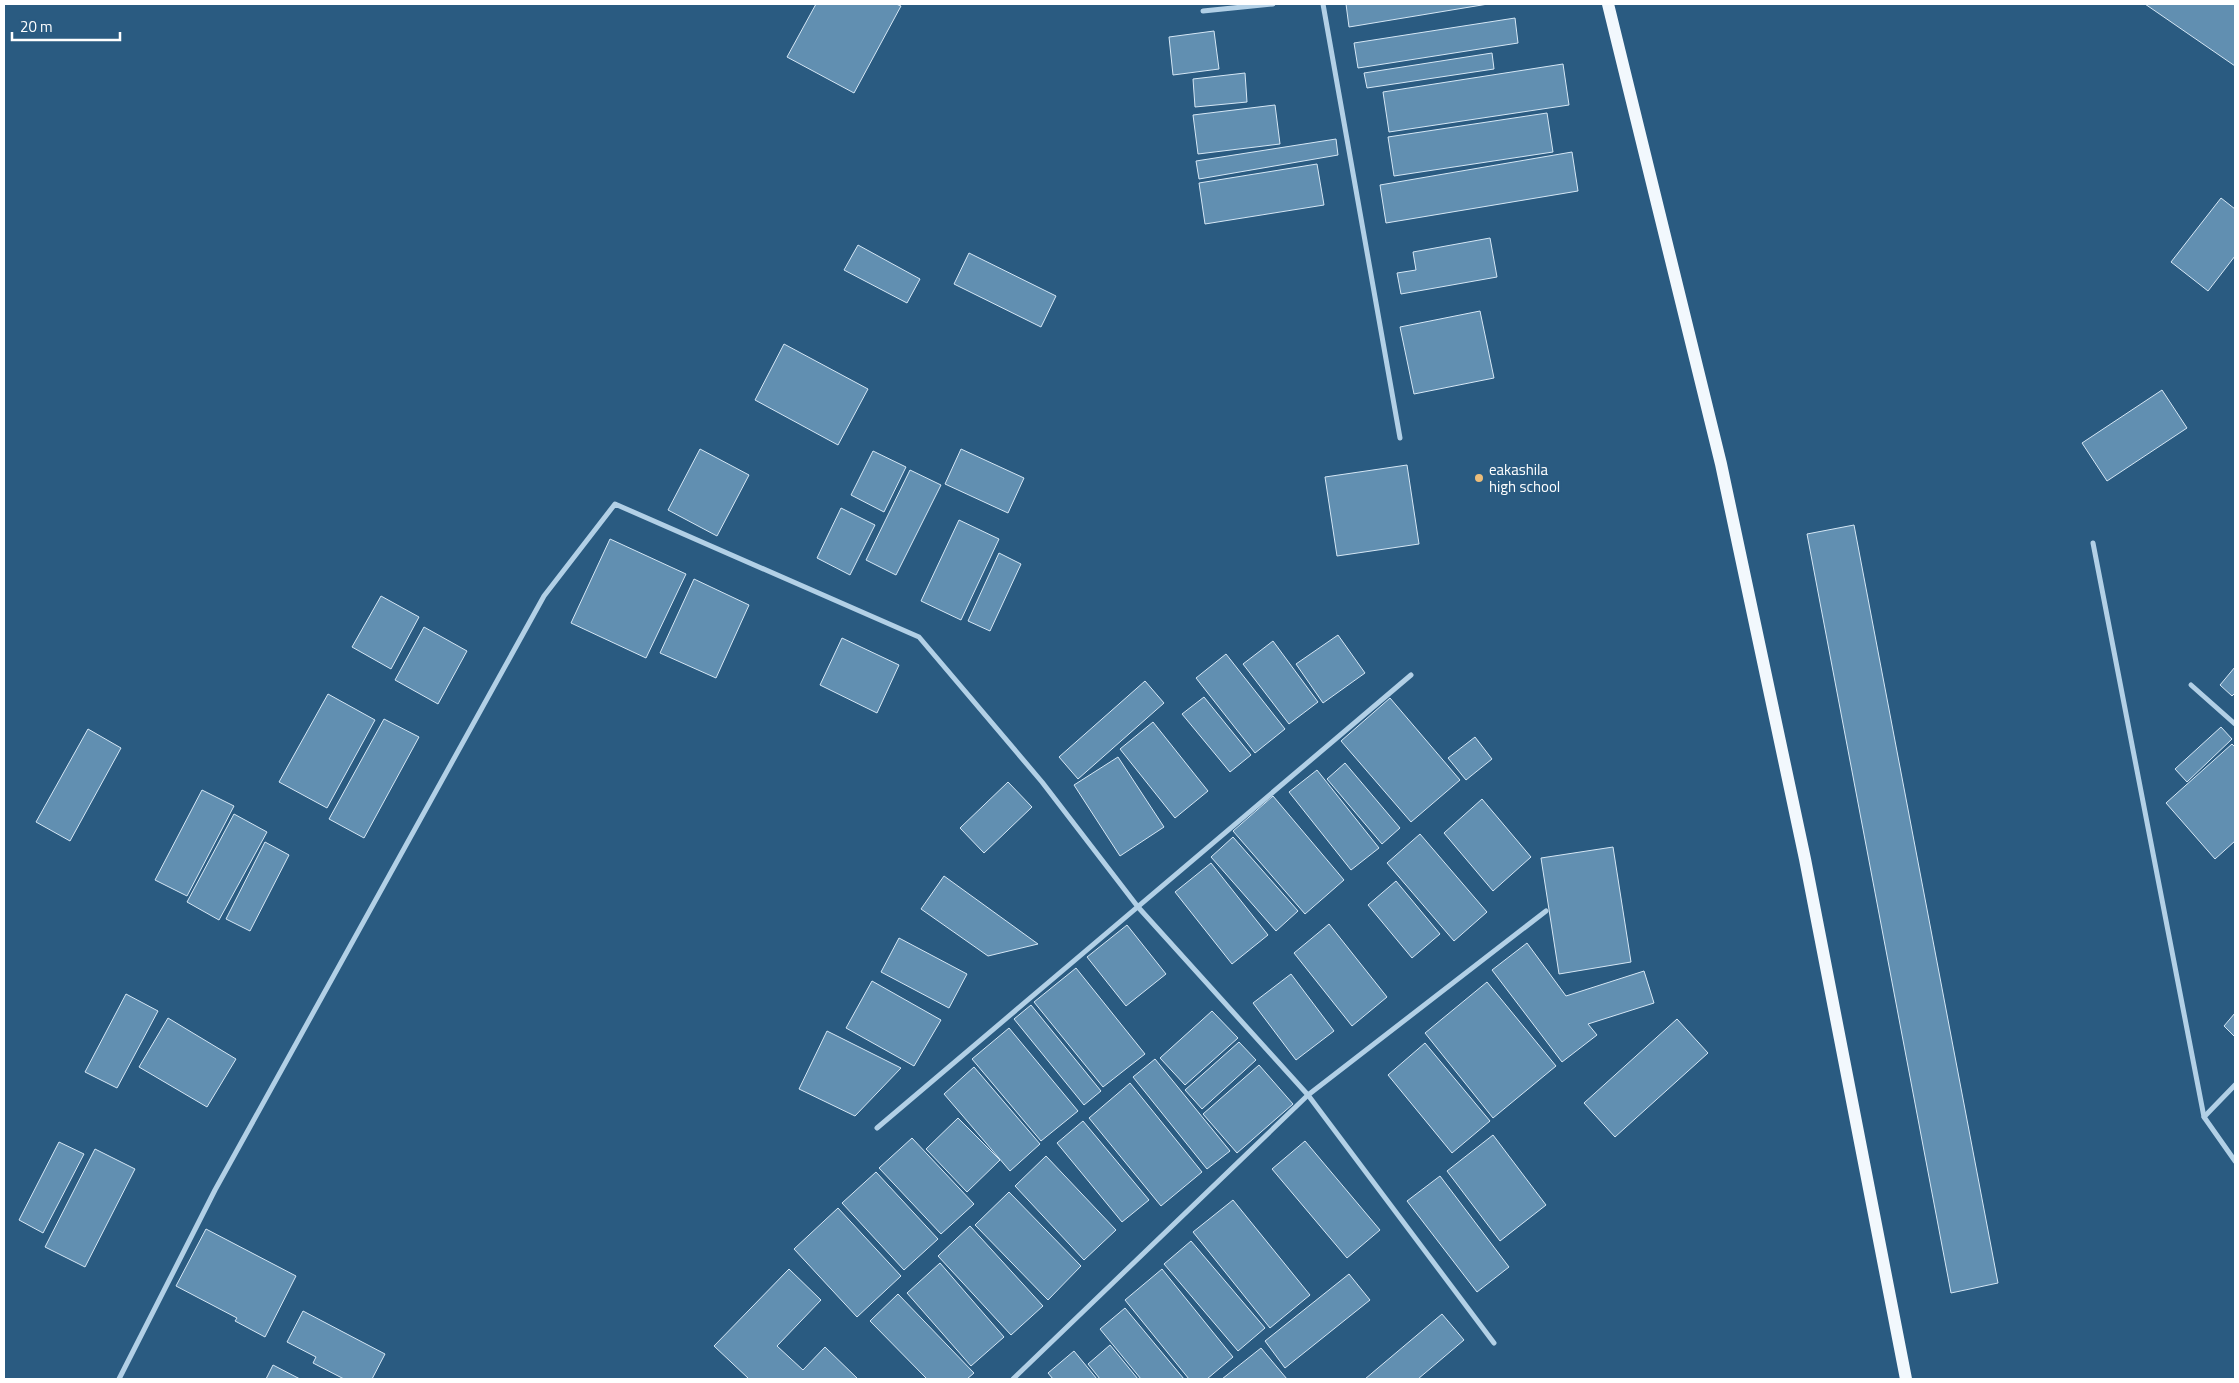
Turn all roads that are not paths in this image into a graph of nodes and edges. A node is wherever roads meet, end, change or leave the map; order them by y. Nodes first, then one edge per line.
1 (1273, 4) edge
2 (1323, 4) edge
3 (1608, 4) edge
4 (1203, 11) dead end
5 (1400, 438) dead end
6 (2093, 543) dead end
7 (1411, 675) dead end
8 (2191, 685) dead end
9 (2235, 724) edge
10 (1138, 907) junction
11 (1546, 910) dead end
12 (2235, 1085) edge
13 (1308, 1096) junction
14 (2204, 1117) junction
15 (877, 1128) dead end
16 (2235, 1161) edge
17 (1494, 1343) dead end
18 (118, 1379) edge
19 (1013, 1379) edge
20 (1906, 1379) edge

1 - 4 street
2 - 5 street
3 - 20 main road
6 - 14 street
7 - 10 street
8 - 9 street
10 - 13 street
10 - 15 street
10 - 18 street
11 - 13 street
12 - 14 street
13 - 17 street
13 - 19 street
14 - 16 street

